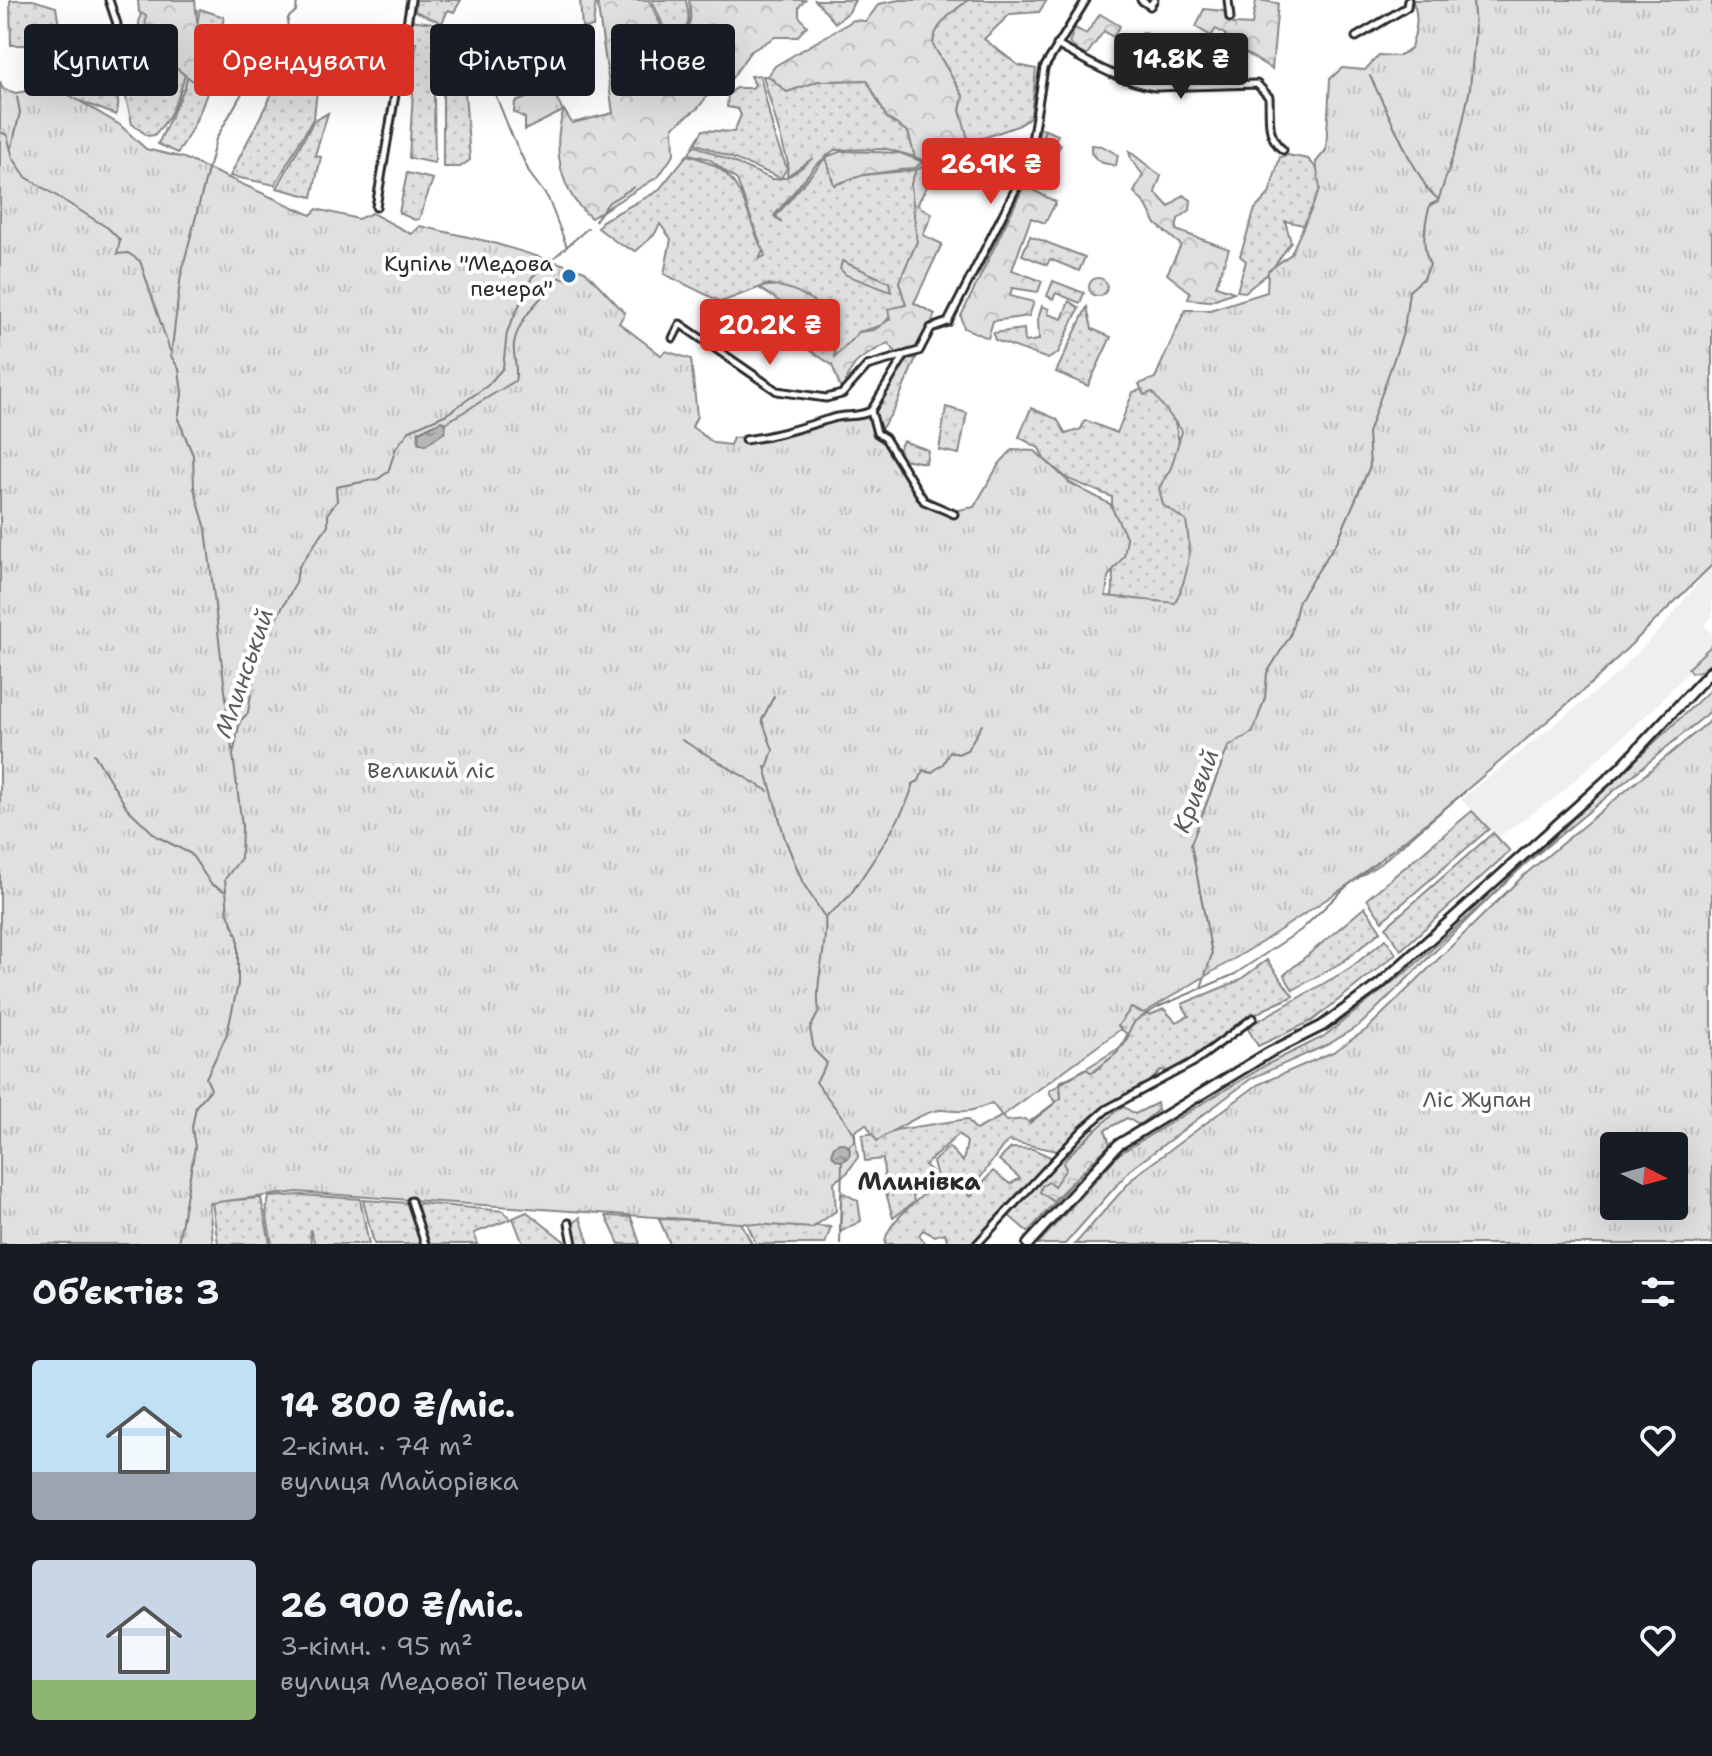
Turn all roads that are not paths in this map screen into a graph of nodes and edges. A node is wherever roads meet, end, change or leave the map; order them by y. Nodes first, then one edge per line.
1 (109, 0) edge
2 (411, 0) edge
3 (1086, 0) edge
4 (1141, 0) edge
5 (1228, 0) edge
6 (1408, 0) edge
7 (1152, 3) edge
8 (1230, 18) dead end
9 (117, 24) edge
10 (1356, 37) dead end
11 (1057, 45) junction
12 (1283, 150) dead end
13 (376, 207) dead end
14 (673, 338) dead end
15 (903, 357) junction
16 (871, 411) junction
17 (745, 440) dead end
18 (954, 514) dead end
19 (1712, 670) edge
20 (1253, 1018) dead end
21 (411, 1201) dead end
22 (569, 1223) dead end
23 (425, 1244) edge
24 (573, 1244) edge
25 (977, 1244) edge
26 (1028, 1244) edge

1 - 9 street
2 - 13 street
3 - 11 street
4 - 7 street
5 - 8 street
6 - 10 street
11 - 12 street
11 - 15 street
14 - 15 street
15 - 16 street
16 - 17 street
16 - 18 street
19 - 26 main road
20 - 25 street
21 - 23 street
22 - 24 street

